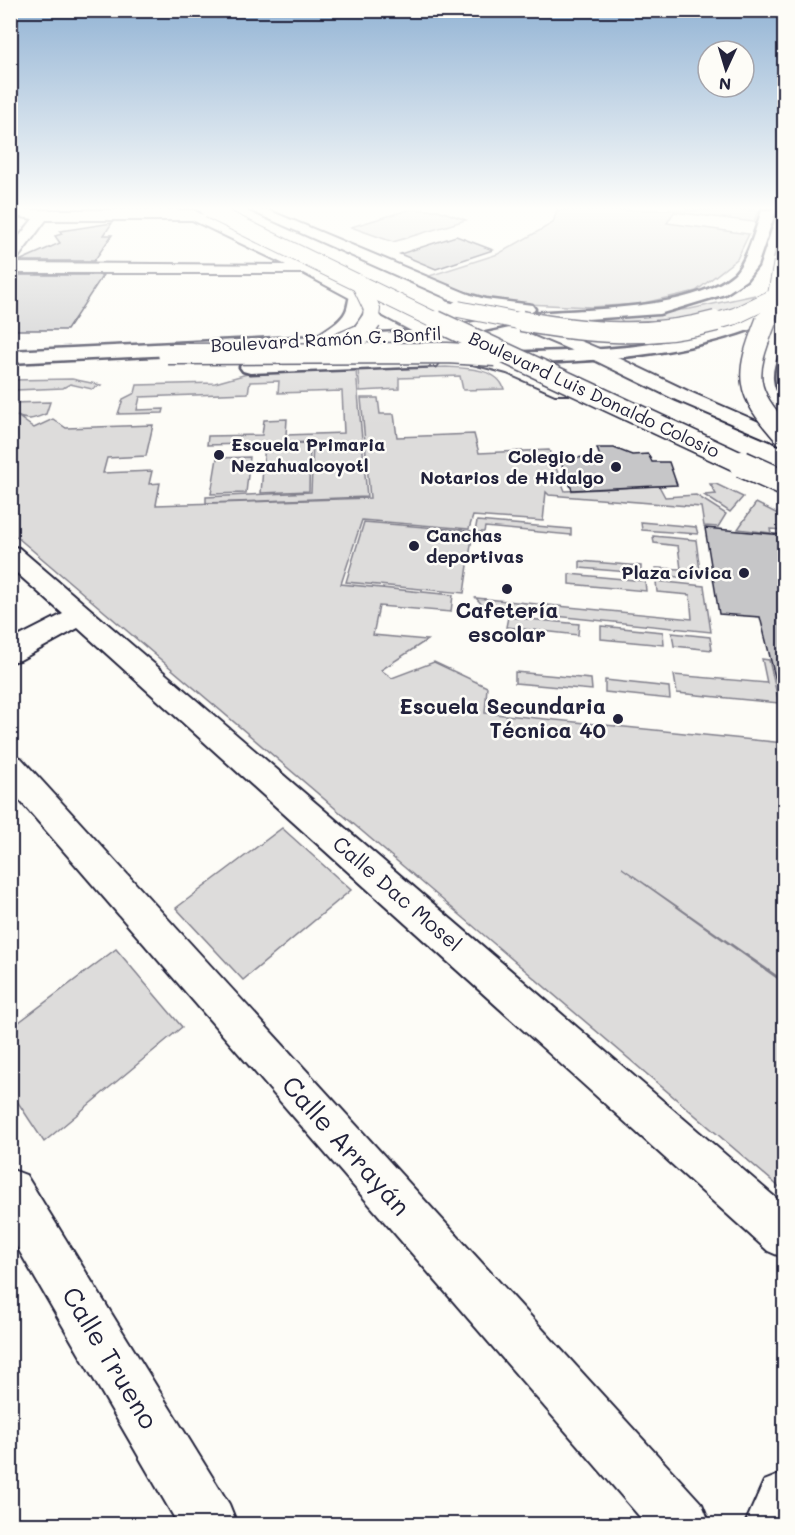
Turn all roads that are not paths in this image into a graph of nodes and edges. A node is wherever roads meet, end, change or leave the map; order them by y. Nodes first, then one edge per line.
1 (339, 282) edge
2 (342, 282) edge
3 (408, 282) edge
4 (411, 282) edge
5 (733, 282) edge
6 (777, 282) edge
7 (783, 282) edge
8 (358, 289) junction
9 (455, 302) junction
10 (659, 309) junction
11 (784, 312) edge
12 (393, 314) junction
13 (590, 315) junction
14 (516, 319) junction
15 (433, 336) junction
16 (401, 338) junction
17 (322, 341) junction
18 (657, 349) junction
19 (88, 354) junction
20 (598, 354) junction
21 (10, 357) edge
22 (509, 357) junction
23 (479, 360) junction
24 (163, 362) junction
25 (430, 362) junction
26 (10, 368) edge
27 (78, 372) dead end
28 (10, 375) edge
29 (618, 386) dead end
30 (683, 396) junction
31 (649, 400) dead end
32 (619, 416) junction
33 (784, 421) edge
34 (784, 435) edge
35 (784, 440) edge
36 (784, 460) edge
37 (784, 483) edge
38 (784, 494) edge
39 (10, 553) edge
40 (81, 615) junction
41 (10, 653) edge
42 (10, 766) edge
43 (10, 1191) edge
44 (784, 1235) edge
45 (784, 1501) edge
46 (209, 1524) edge
47 (682, 1524) edge
48 (773, 1524) edge

1 - 8 street
2 - 8 main road, Boulevard Luis Donaldo Colosio, bridge
3 - 9 main road, Boulevard Luis Donaldo Colosio
4 - 9 street
5 - 10 main road, Boulevard Ramón G. Bonfil
6 - 34 main road, bridge
7 - 9 main road, bridge
8 - 12 street
8 - 17 main road
8 - 22 main road, Boulevard Luis Donaldo Colosio, bridge
8 - 26 main road, bridge
9 - 10 main road
9 - 12 street
9 - 14 street
9 - 29 main road, Boulevard Luis Donaldo Colosio, bridge
10 - 13 main road, Boulevard Ramón G. Bonfil
11 - 18 main road, Boulevard Ramón G. Bonfil
11 - 33 main road
12 - 15 street
13 - 14 main road, Boulevard Ramón G. Bonfil
13 - 18 main road
14 - 15 main road, Boulevard Ramón G. Bonfil
14 - 20 street
15 - 16 main road, Boulevard Ramón G. Bonfil
15 - 23 street
16 - 17 main road, Boulevard Ramón G. Bonfil
16 - 25 main road
17 - 19 main road, Boulevard Ramón G. Bonfil
18 - 20 main road, Boulevard Ramón G. Bonfil
19 - 21 main road, Boulevard Ramón G. Bonfil
19 - 24 main road
20 - 23 main road, Boulevard Ramón G. Bonfil
20 - 30 street
22 - 24 main road, bridge
22 - 37 main road, Boulevard Luis Donaldo Colosio, bridge
23 - 25 main road, Boulevard Ramón G. Bonfil
23 - 32 street
24 - 25 main road, Boulevard Ramón G. Bonfil
27 - 28 main road
30 - 32 street
30 - 35 street
31 - 36 main road, Boulevard Luis Donaldo Colosio
32 - 38 street
39 - 40 street, Calle Dac Mosel
40 - 41 street
40 - 44 street, Calle Dac Mosel
42 - 47 street, Calle Arrayán
43 - 46 street, Calle Trueno
45 - 48 street

